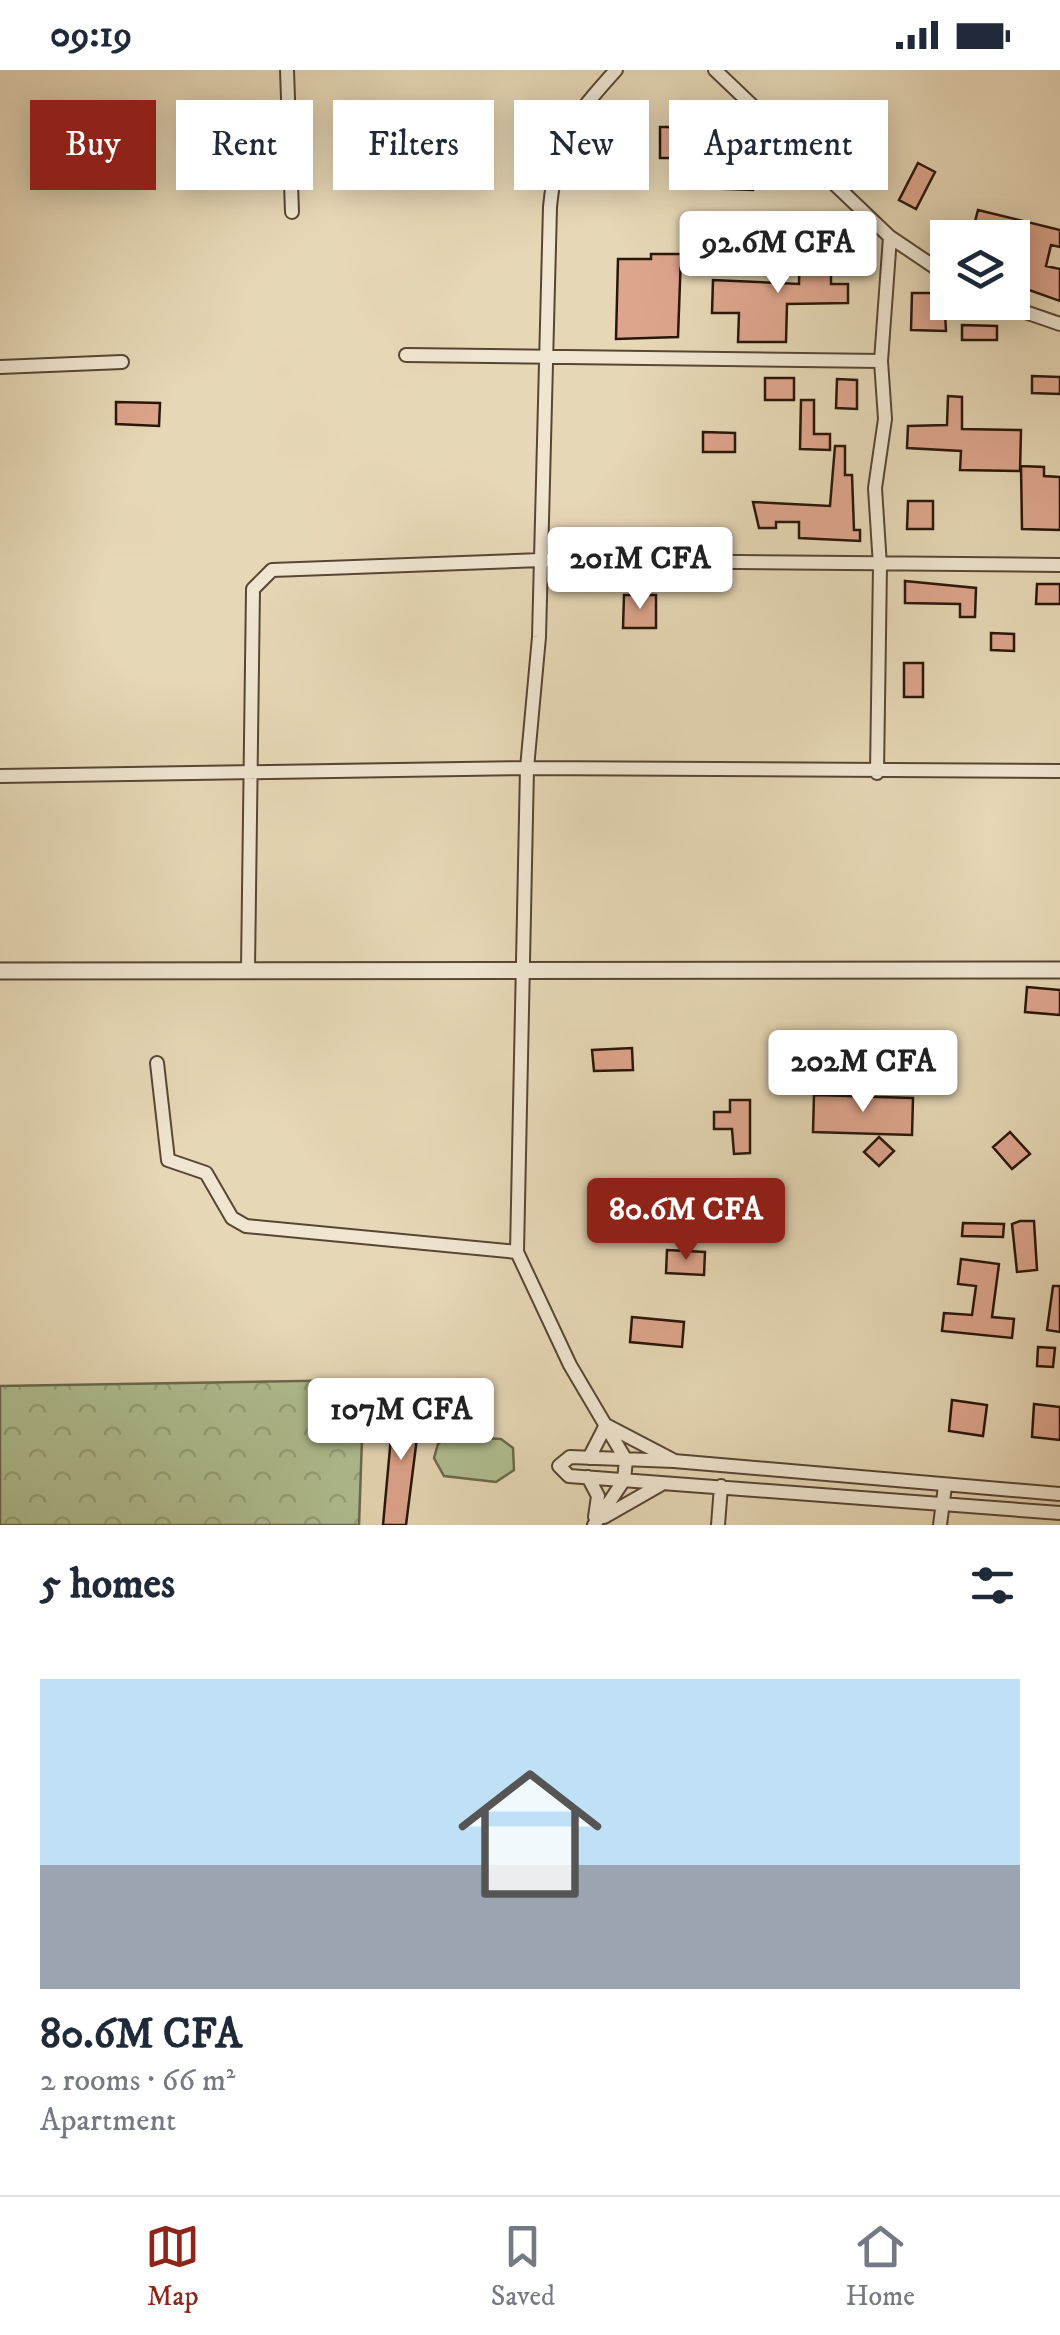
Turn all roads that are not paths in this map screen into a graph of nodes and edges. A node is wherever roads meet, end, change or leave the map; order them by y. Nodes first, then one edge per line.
1 (287, 70) edge
2 (616, 70) edge
3 (716, 70) edge
4 (292, 212) dead end
5 (890, 238) junction
6 (930, 264) edge
7 (1030, 314) edge
8 (1060, 324) edge
9 (406, 356) dead end
10 (546, 359) junction
11 (881, 361) junction
12 (122, 362) dead end
13 (0, 367) edge
14 (541, 560) junction
15 (880, 566) junction
16 (1060, 566) edge
17 (527, 768) junction
18 (1060, 771) edge
19 (248, 772) junction
20 (877, 772) junction
21 (0, 776) edge
22 (523, 968) junction
23 (248, 969) junction
24 (1060, 970) edge
25 (0, 971) edge
26 (157, 1063) dead end
27 (517, 1252) junction
28 (606, 1425) junction
29 (590, 1458) junction
30 (626, 1460) junction
31 (674, 1461) junction
32 (588, 1478) junction
33 (848, 1478) junction
34 (624, 1480) junction
35 (667, 1483) junction
36 (721, 1486) junction
37 (945, 1486) junction
38 (1060, 1494) edge
39 (846, 1497) junction
40 (942, 1506) junction
41 (1060, 1513) edge
42 (594, 1525) edge
43 (718, 1525) edge
44 (940, 1525) edge

1 - 4 street
2 - 10 street
3 - 5 street
5 - 6 street
5 - 11 street
7 - 8 street
9 - 10 street
10 - 11 street
10 - 14 street
11 - 15 street
12 - 13 street
14 - 15 street
14 - 17 street
14 - 19 street
15 - 16 street
15 - 20 street
17 - 19 street
17 - 20 street
17 - 22 street
18 - 20 street
19 - 21 street
19 - 23 street
22 - 23 street
22 - 24 street
22 - 27 street
23 - 25 street
26 - 27 street
27 - 28 street
28 - 29 street
28 - 30 street
28 - 31 street
29 - 30 street
29 - 32 street
30 - 31 street
30 - 34 street
31 - 33 street
32 - 34 street
32 - 42 street
33 - 37 street
33 - 39 street
34 - 35 street
34 - 42 street
35 - 36 street
35 - 42 street
36 - 39 street
36 - 43 street
37 - 38 street
37 - 40 street
39 - 40 street
40 - 41 street
40 - 44 street

